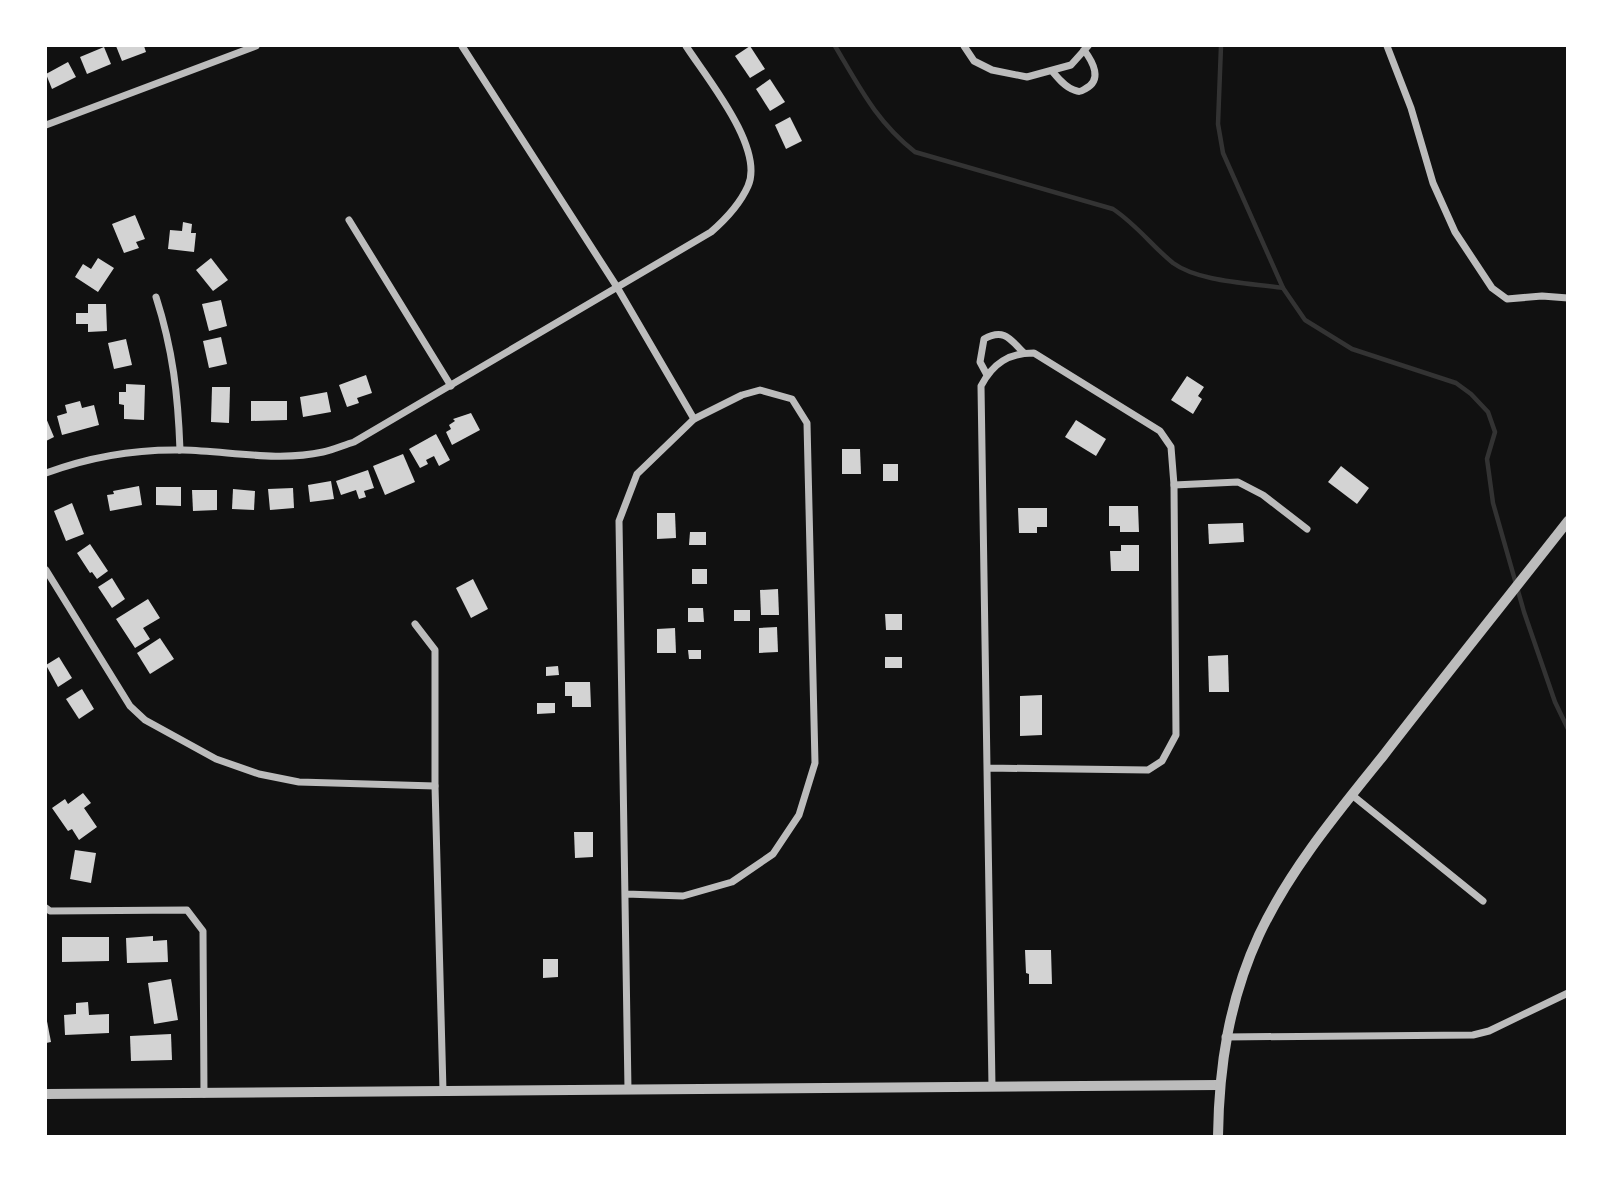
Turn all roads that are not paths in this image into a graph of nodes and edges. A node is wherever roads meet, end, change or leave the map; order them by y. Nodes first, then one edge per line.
1 (257, 46) edge
2 (462, 46) edge
3 (686, 46) edge
4 (964, 46) edge
5 (1387, 46) edge
6 (1086, 48) edge
7 (1052, 71) junction
8 (46, 125) edge
9 (349, 220) dead end
10 (617, 287) junction
11 (156, 297) dead end
12 (1567, 298) edge
13 (1024, 353) junction
14 (987, 375) junction
15 (451, 386) junction
16 (694, 419) junction
17 (180, 450) junction
18 (46, 473) edge
19 (1174, 485) junction
20 (1567, 522) edge
21 (1307, 529) dead end
22 (46, 570) edge
23 (415, 624) dead end
24 (987, 768) junction
25 (435, 786) junction
26 (1352, 795) junction
27 (626, 894) junction
28 (1483, 901) dead end
29 (46, 908) edge
30 (1567, 993) edge
31 (1225, 1037) junction
32 (1219, 1085) junction
33 (992, 1087) junction
34 (628, 1090) junction
35 (443, 1091) junction
36 (46, 1094) edge
37 (204, 1094) junction
38 (1218, 1136) edge

1 - 8 street
2 - 10 street
3 - 10 street
4 - 7 street
5 - 12 street
6 - 7 street
6 - 7 street
9 - 15 street
10 - 15 street
10 - 16 street
11 - 17 street
13 - 14 street
13 - 14 street
13 - 19 street
14 - 24 street
15 - 17 street
16 - 27 street
16 - 27 street
17 - 18 street
19 - 21 street
19 - 24 street
20 - 26 street
22 - 25 street
23 - 25 street
24 - 33 street
25 - 35 street
26 - 28 street
26 - 31 street
27 - 34 street
29 - 37 street
30 - 31 street
31 - 32 street
32 - 33 street
32 - 38 street
33 - 34 street
34 - 35 street
35 - 37 street
36 - 37 street

